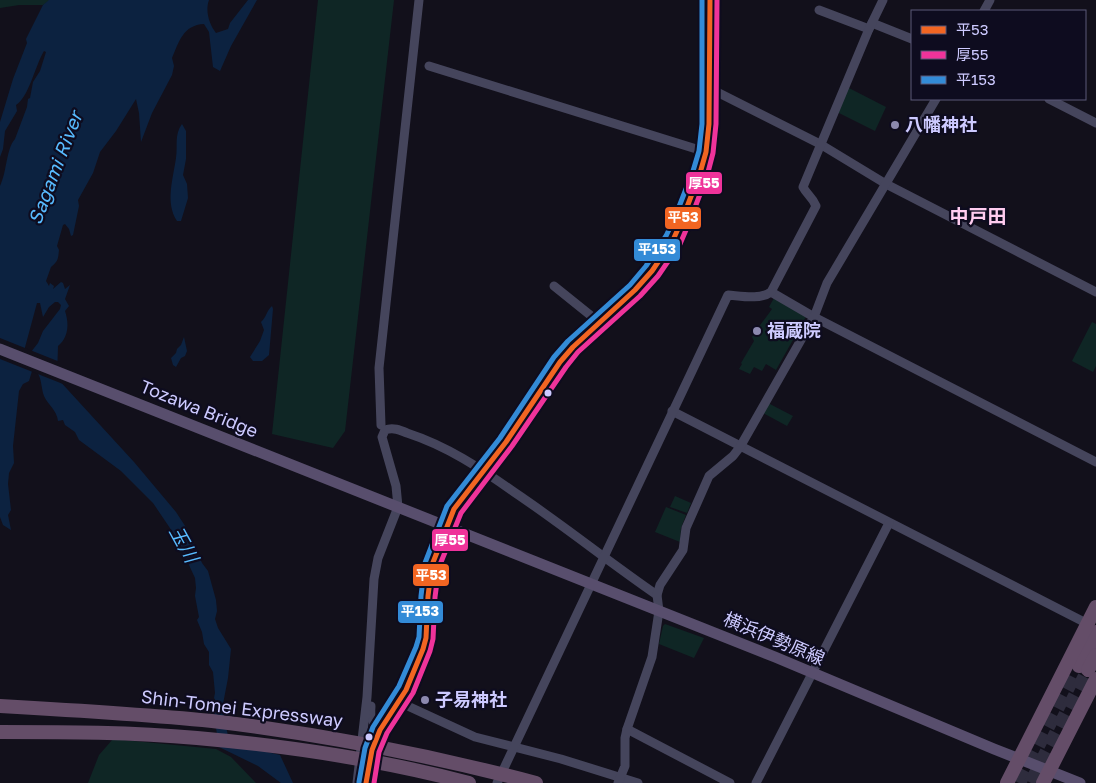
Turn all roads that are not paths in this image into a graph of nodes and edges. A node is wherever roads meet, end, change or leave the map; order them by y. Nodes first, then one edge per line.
1 (419, 0) edge
2 (710, 0) edge
3 (883, 0) edge
4 (819, 10) dead end
5 (870, 26) junction
6 (911, 39) edge
7 (429, 66) dead end
8 (709, 88) junction
9 (935, 100) edge
10 (1050, 100) edge
11 (1096, 123) edge
12 (820, 144) junction
13 (706, 152) junction
14 (886, 184) junction
15 (554, 286) dead end
16 (771, 292) junction
17 (1096, 292) edge
18 (814, 317) junction
19 (600, 323) junction
20 (0, 349) edge
21 (672, 411) junction
22 (382, 428) junction
23 (740, 446) junction
24 (1096, 462) edge
25 (485, 471) junction
26 (398, 507) junction
27 (889, 523) junction
28 (604, 556) junction
29 (591, 584) junction
30 (657, 594) junction
31 (1096, 608) edge
32 (659, 611) junction
33 (372, 618) junction
34 (1092, 628) edge
35 (1096, 655) edge
36 (1088, 672) edge
37 (812, 674) junction
38 (399, 702) junction
39 (0, 706) edge
40 (627, 729) junction
41 (380, 730) junction
42 (0, 732) edge
43 (514, 747) junction
44 (1020, 760) junction
45 (1046, 777) edge
46 (620, 780) edge
47 (357, 783) edge
48 (366, 783) edge
49 (470, 783) edge
50 (497, 783) edge
51 (536, 783) edge
52 (638, 783) edge
53 (730, 783) edge
54 (756, 783) edge
55 (1007, 783) edge
56 (1080, 783) edge

1 - 22 street
2 - 8 street
3 - 5 street
4 - 5 street
5 - 6 street
5 - 12 street
7 - 13 street
8 - 12 street
8 - 13 street
9 - 14 street
10 - 11 street
12 - 14 street
12 - 16 street
13 - 19 street
14 - 17 street
14 - 18 street
15 - 19 street
16 - 18 street
16 - 21 street
18 - 23 street
18 - 24 street
19 - 25 street
20 - 26 main road, Tozawa Bridge
21 - 23 street
21 - 28 street
22 - 25 street
22 - 26 street
23 - 27 street
23 - 30 street
25 - 28 street
25 - 38 street
26 - 29 main road, 横浜伊勢原線
26 - 33 street
27 - 34 street
27 - 37 street
28 - 29 street
28 - 30 street
29 - 32 main road, 横浜伊勢原線
29 - 43 street
30 - 32 street
31 - 34 highway
32 - 37 main road, 横浜伊勢原線
32 - 40 street
33 - 41 street
33 - 47 street
34 - 36 highway
34 - 44 highway
35 - 36 highway
36 - 45 highway
37 - 44 main road, 横浜伊勢原線
37 - 54 street
38 - 41 street
38 - 43 street
39 - 51 highway, Shin-Tomei Expressway
40 - 46 street
40 - 53 street
41 - 48 street
42 - 49 highway, Shin-Tomei Expressway
43 - 46 street
43 - 50 street
44 - 45 main road, 横浜伊勢原線
44 - 55 highway
45 - 56 main road, 横浜伊勢原線
46 - 52 street

